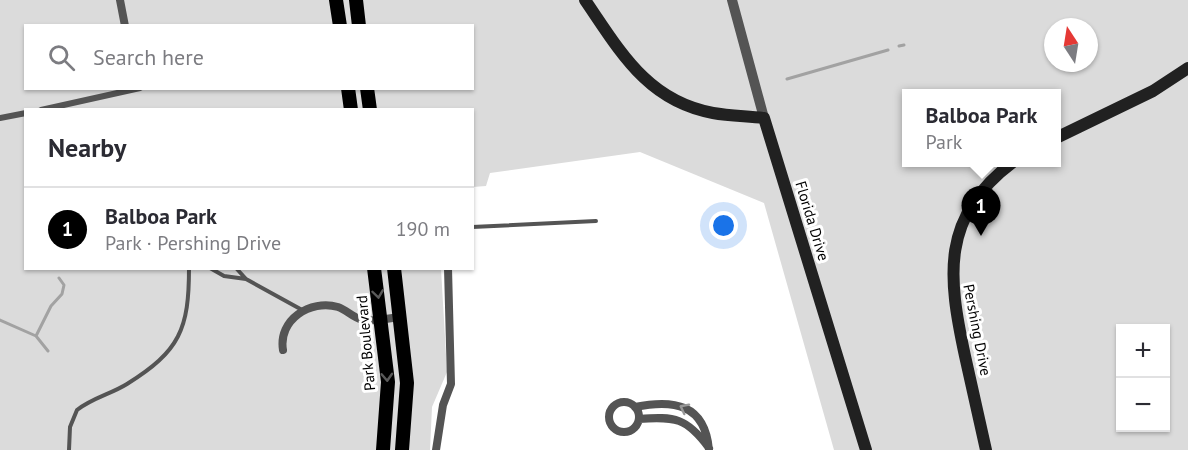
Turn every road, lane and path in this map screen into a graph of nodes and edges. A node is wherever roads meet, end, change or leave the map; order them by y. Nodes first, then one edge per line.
1 (120, 0) edge
2 (336, 0) edge
3 (356, 0) edge
4 (585, 0) edge
5 (732, 0) edge
6 (124, 24) edge
7 (340, 24) edge
8 (359, 24) edge
9 (1188, 68) edge
10 (131, 90) edge
11 (348, 90) edge
12 (367, 90) edge
13 (50, 108) edge
14 (351, 108) edge
15 (370, 108) edge
16 (24, 113) edge
17 (764, 117) junction
18 (0, 118) edge
19 (1061, 136) edge
20 (1007, 167) edge
21 (596, 221) dead end
22 (474, 227) edge
23 (189, 270) edge
24 (214, 270) edge
25 (238, 270) edge
26 (374, 270) edge
27 (394, 270) edge
28 (448, 270) edge
29 (246, 279) junction
30 (304, 311) junction
31 (400, 316) junction
32 (381, 319) junction
33 (282, 350) dead end
34 (635, 407) junction
35 (639, 419) junction
36 (709, 449) edge
37 (69, 450) edge
38 (383, 450) edge
39 (402, 450) edge
40 (436, 450) edge
41 (866, 450) edge
42 (986, 450) edge

1 - 6 street
2 - 7 main road
3 - 8 main road
4 - 17 main road
5 - 17 street, Florida Drive
9 - 19 main road
10 - 13 street
11 - 14 main road
12 - 15 main road
16 - 18 street
17 - 41 main road, Florida Drive
20 - 42 main road, Pershing Drive
21 - 22 lane
23 - 37 lane
24 - 29 lane
25 - 29 lane
26 -> 32 main road, Park Boulevard
27 - 31 main road
28 - 40 street
29 - 30 lane
30 - 32 street
30 - 33 street
31 - 32 street
31 - 39 main road
32 -> 38 main road, Park Boulevard
34 - 35 street
34 - 35 street
36 -> 34 street
35 - 36 street

